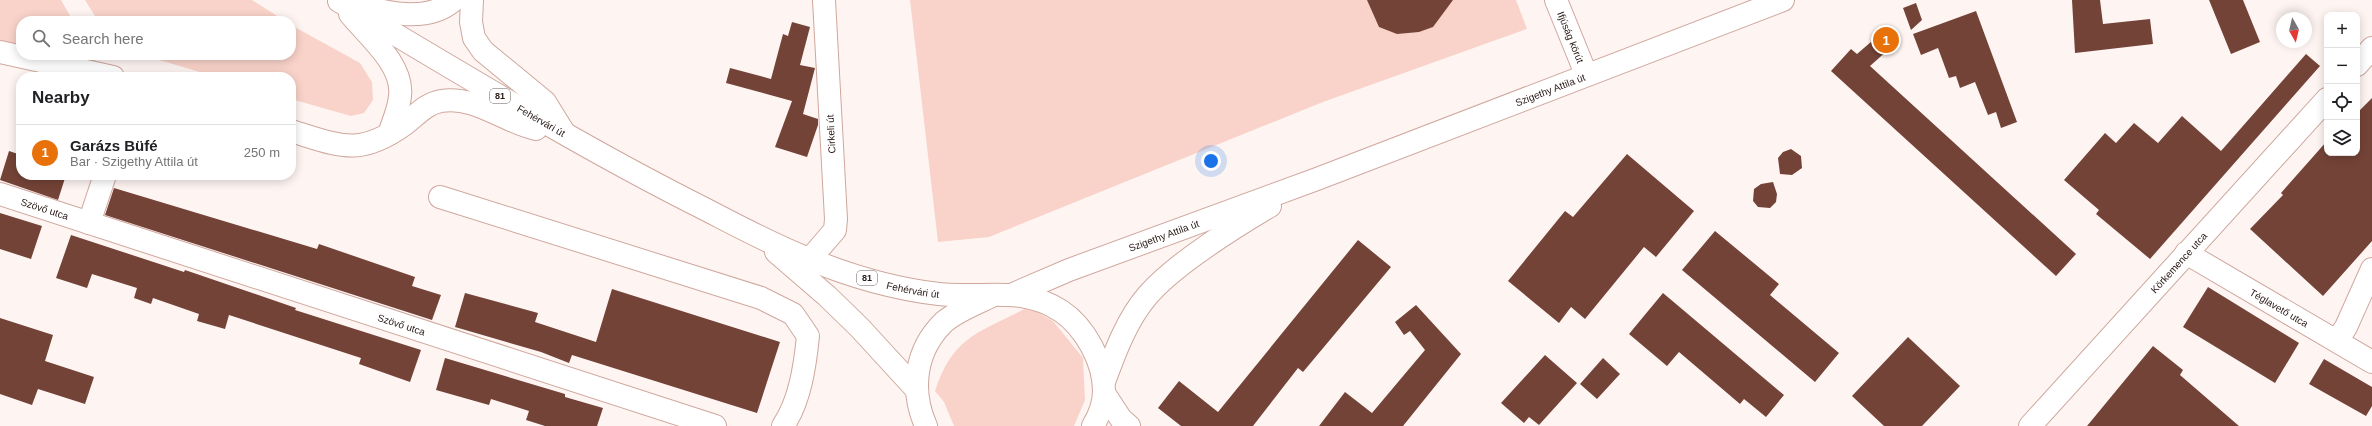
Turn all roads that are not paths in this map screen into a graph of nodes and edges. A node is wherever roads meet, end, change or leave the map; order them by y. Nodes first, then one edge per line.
1 (454, 0) edge
2 (472, 0) edge
3 (824, 0) edge
4 (1556, 0) edge
5 (1783, 0) edge
6 (338, 1) edge
7 (2372, 48) edge
8 (0, 52) edge
9 (16, 56) edge
10 (36, 60) edge
11 (2360, 62) edge
12 (90, 72) edge
13 (1586, 74) junction
14 (2324, 101) edge
15 (296, 132) edge
16 (389, 134) junction
17 (565, 134) junction
18 (1317, 179) junction
19 (103, 180) edge
20 (0, 194) edge
21 (440, 197) dead end
22 (89, 223) junction
23 (748, 231) junction
24 (2186, 254) junction
25 (810, 259) junction
26 (2372, 269) edge
27 (1002, 295) junction
28 (2337, 341) junction
29 (2372, 362) edge
30 (1104, 388) junction
31 (916, 389) junction
32 (923, 423) edge
33 (715, 426) edge
34 (783, 426) edge
35 (1093, 426) edge
36 (1129, 426) edge
37 (2030, 426) edge

1 - 6 street
2 - 17 street
3 - 25 street, Cirkeli út
4 - 13 street, Ifjúság körút
5 - 13 street, Szigethy Attila út
6 - 16 street
6 - 17 street, Fehérvári út / 81
7 - 11 street
8 - 9 street
10 - 12 street
13 - 18 street, Szigethy Attila út
14 - 24 street, Körkemence utca
15 - 16 street
16 - 17 street
17 - 23 street, Fehérvári út / 81
18 - 27 street, Szigethy Attila út
18 - 30 street, Szigethy Attila út
19 - 22 street
20 - 22 street, Szövő utca
21 - 34 street
22 - 33 street, Szövő utca
23 - 25 street, Fehérvári út / 81
23 - 31 street, Fehérvári út / 81
24 - 28 street, Téglavető utca
24 - 37 street, Körkemence utca
25 - 27 street, Fehérvári út / 81
26 - 28 street
27 - 30 street, Fehérvári út / 81
27 - 31 street
28 - 29 street, Téglavető utca
30 - 35 street
30 - 36 street, Fehérvári út / 81
31 - 32 street

